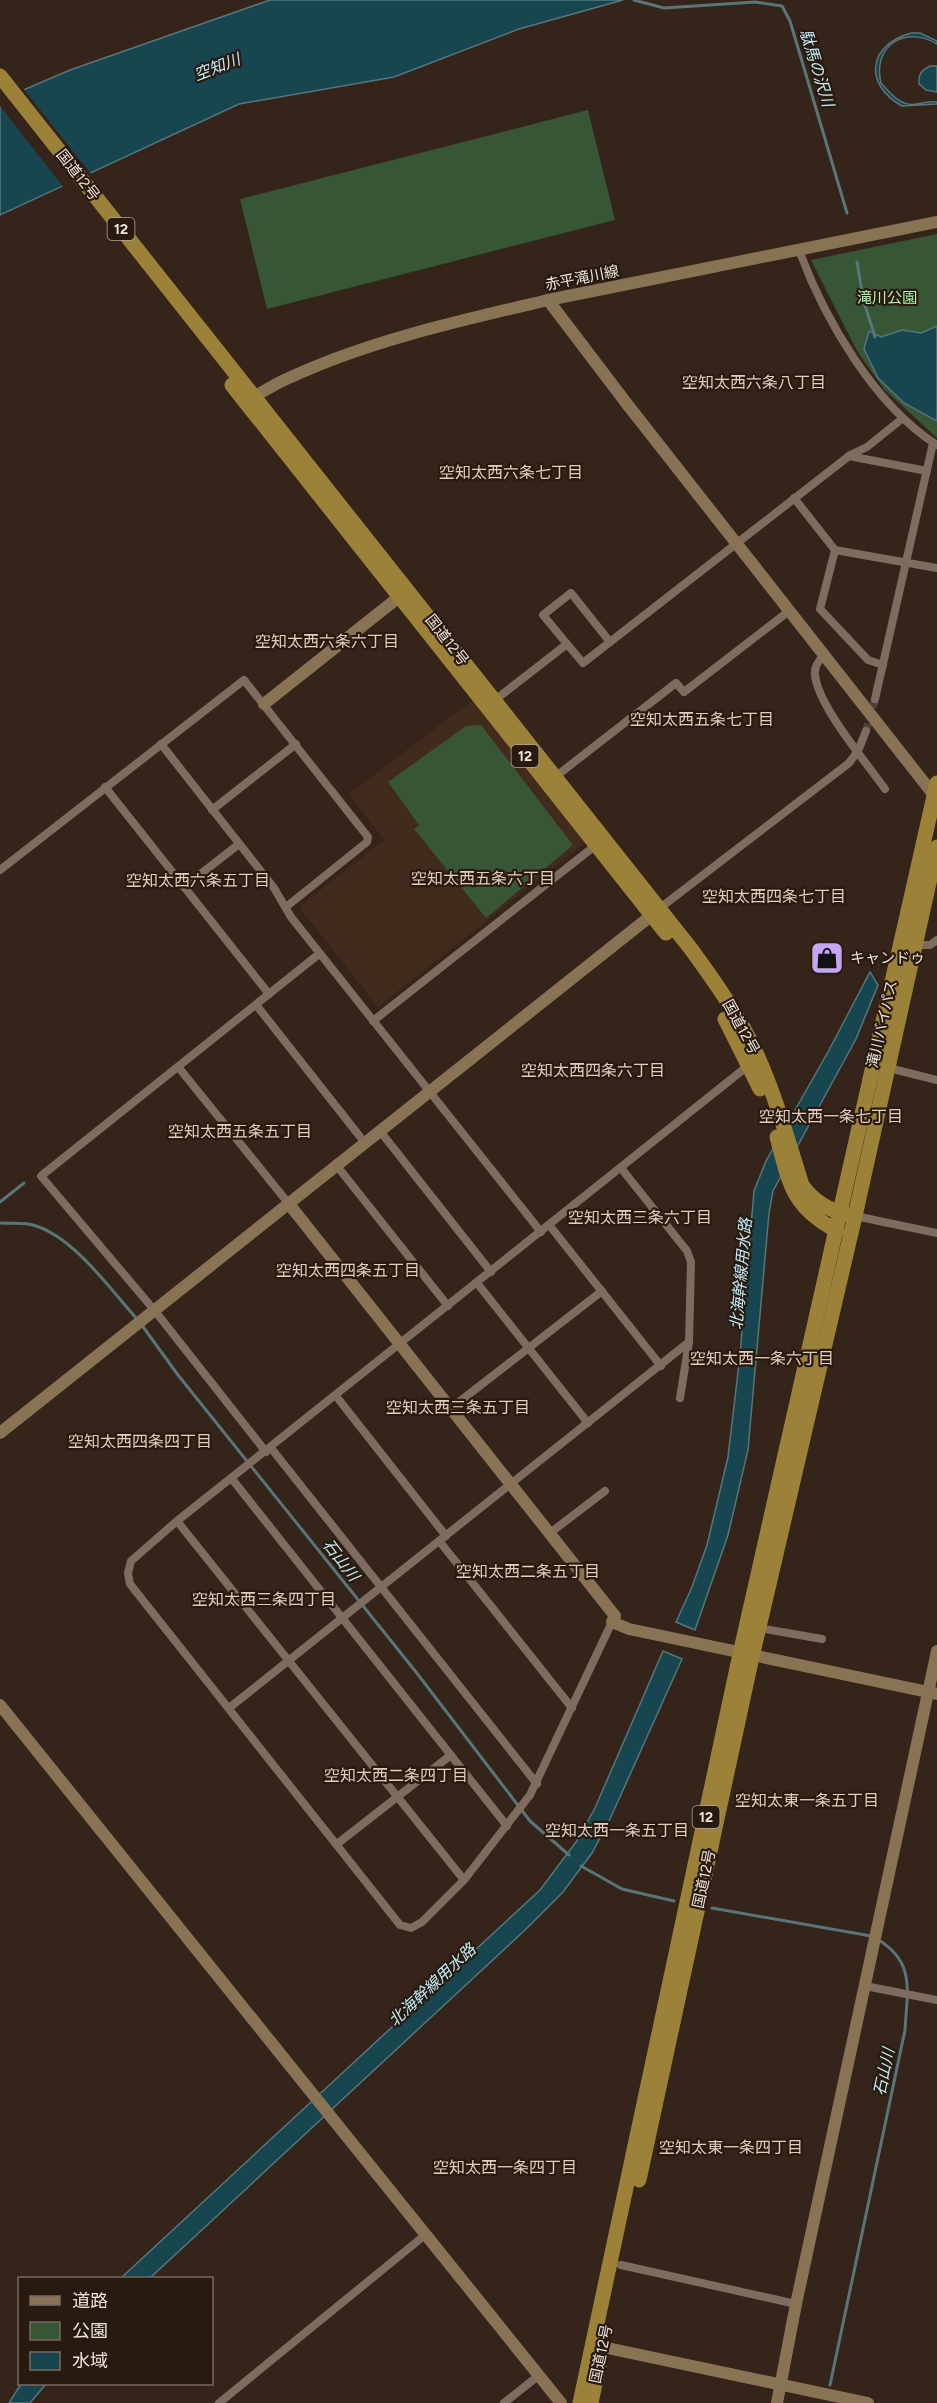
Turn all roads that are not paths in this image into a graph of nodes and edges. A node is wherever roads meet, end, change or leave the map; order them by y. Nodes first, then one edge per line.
1 (0, 76) edge
2 (0, 92) edge
3 (937, 222) edge
4 (800, 250) junction
5 (548, 300) junction
6 (238, 383) junction
7 (250, 399) junction
8 (903, 418) junction
9 (935, 444) edge
10 (849, 456) junction
11 (927, 471) junction
12 (794, 498) junction
13 (736, 543) junction
14 (835, 550) junction
15 (906, 561) junction
16 (937, 568) edge
17 (399, 597) junction
18 (789, 611) junction
19 (610, 642) junction
20 (567, 644) junction
21 (824, 656) junction
22 (883, 665) junction
23 (875, 699) tunnel mouth
24 (495, 700) junction
25 (264, 704) junction
26 (866, 731) tunnel mouth
27 (161, 744) junction
28 (296, 744) junction
29 (858, 751) junction
30 (555, 777) junction
31 (105, 787) junction
32 (885, 789) dead end
33 (936, 792) edge
34 (212, 810) junction
35 (240, 844) junction
36 (596, 845) junction
37 (937, 847) edge
38 (0, 870) edge
39 (184, 887) junction
40 (286, 907) junction
41 (656, 912) junction
42 (937, 940) edge
43 (915, 945) junction
44 (319, 954) junction
45 (269, 994) junction
46 (257, 1006) junction
47 (373, 1021) junction
48 (873, 1064) junction
49 (749, 1065) junction
50 (179, 1068) junction
51 (888, 1068) junction
52 (937, 1080) edge
53 (429, 1093) junction
54 (778, 1124) junction
55 (380, 1131) junction
56 (365, 1143) junction
57 (337, 1166) junction
58 (621, 1168) junction
59 (794, 1177) junction
60 (289, 1204) junction
61 (848, 1214) junction
62 (550, 1226) junction
63 (837, 1231) junction
64 (541, 1232) junction
65 (937, 1233) edge
66 (491, 1272) junction
67 (477, 1283) junction
68 (602, 1291) junction
69 (448, 1306) junction
70 (151, 1315) junction
71 (690, 1342) junction
72 (399, 1346) junction
73 (528, 1348) junction
74 (662, 1366) junction
75 (336, 1396) junction
76 (681, 1398) dead end
77 (450, 1409) junction
78 (588, 1423) junction
79 (0, 1433) edge
80 (269, 1450) junction
81 (232, 1479) junction
82 (512, 1485) junction
83 (605, 1491) dead end
84 (177, 1521) junction
85 (550, 1533) junction
86 (443, 1539) junction
87 (380, 1589) junction
88 (343, 1619) junction
89 (612, 1622) junction
90 (759, 1628) junction
91 (822, 1639) dead end
92 (937, 1651) edge
93 (746, 1655) junction
94 (289, 1662) junction
95 (933, 1693) edge
96 (0, 1705) edge
97 (229, 1708) junction
98 (572, 1708) junction
99 (451, 1755) junction
100 (537, 1784) junction
101 (397, 1798) junction
102 (507, 1826) junction
103 (337, 1844) junction
104 (464, 1880) junction
105 (865, 1986) junction
106 (937, 2000) edge
107 (425, 2235) junction
108 (621, 2265) junction
109 (796, 2304) junction
110 (598, 2346) junction
111 (538, 2376) junction
112 (782, 2384) junction
113 (219, 2403) edge
114 (504, 2403) edge
115 (561, 2403) edge
116 (580, 2403) edge
117 (591, 2403) edge
118 (777, 2403) edge
119 (868, 2403) edge

1 - 6 highway, 国道12号 / 12
2 - 6 highway, 国道12号 / 12
3 - 4 street, 赤平滝川線
4 - 5 street, 赤平滝川線
4 - 8 street
5 - 7 street, 赤平滝川線
5 - 13 street
6 - 7 highway, 国道12号 / 12
7 - 17 highway, 国道12号 / 12
7 - 24 highway, 国道12号 / 12
8 - 9 street
8 - 10 street
9 - 11 street
10 - 11 street
10 - 12 street
11 - 15 street
12 - 13 street
12 - 14 street
13 - 18 street
13 - 19 street
14 - 15 street
14 - 22 street
15 - 16 street
15 - 22 street
17 - 25 street
17 - 36 highway, 国道12号 / 12
18 - 21 street
18 - 30 street
19 - 20 street
19 - 20 street
20 - 24 street
21 - 29 street
21 - 33 street
22 - 23 street
24 - 30 highway, 国道12号 / 12
25 - 27 street
25 - 28 street
26 - 29 street
27 - 31 street
27 - 34 street
28 - 34 street
28 - 40 street
29 - 32 street
29 - 41 street
30 - 41 highway, 国道12号 / 12
31 - 38 street
31 - 39 street
33 - 48 highway, 滝川バイパス / 12
34 - 35 street
35 - 39 street
35 - 40 street
36 - 41 highway, 国道12号 / 12
36 - 47 street
37 - 43 highway, 滝川バイパス / 12
39 - 45 street
40 - 44 street
41 - 49 highway, 国道12号 / 12
41 - 53 street
41 - 54 highway, 国道12号 / 12
42 - 43 street
43 - 51 highway, 滝川バイパス / 12
44 - 45 street
44 - 47 street
45 - 46 street
46 - 50 street
46 - 56 street
47 - 53 street
48 - 51 street
48 - 61 highway, 滝川バイパス / 12
49 - 54 highway, 国道12号 / 12
49 - 58 street
50 - 60 street
50 - 70 street
51 - 52 street
51 - 61 highway, 滝川バイパス / 12
53 - 55 street
53 - 64 street
54 - 59 highway, 国道12号 / 12
55 - 56 street
55 - 66 street
56 - 57 street
57 - 60 street
57 - 69 street
58 - 62 street
58 - 71 street
59 - 61 highway, 国道12号 / 12
59 - 63 highway, 国道12号 / 12
60 - 70 street
60 - 72 street
61 - 63 highway
61 - 65 street
61 - 90 highway, 国道12号 / 12
62 - 64 street
62 - 68 street
63 - 93 highway, 国道12号 / 12
64 - 66 street
66 - 67 street
67 - 69 street
67 - 73 street
68 - 73 street
68 - 74 street
69 - 72 street
70 - 79 street
70 - 80 street
71 - 74 street
71 - 76 street
72 - 75 street
72 - 77 street
73 - 77 street
73 - 78 street
74 - 78 street
75 - 80 street
75 - 86 street
77 - 82 street
78 - 82 street
80 - 81 street
80 - 87 street
81 - 84 street
81 - 88 street
82 - 85 street
82 - 86 street
83 - 85 street
84 - 94 street
84 - 97 street
85 - 89 street
86 - 87 street
86 - 98 street
87 - 88 street
87 - 100 street
88 - 94 street
88 - 99 street
89 - 93 street
89 - 98 street
90 - 91 street
90 - 93 highway, 国道12号 / 12
92 - 95 street
93 - 95 street
93 - 108 highway, 国道12号 / 12
93 - 110 highway, 国道12号 / 12
94 - 97 street
94 - 101 street
95 - 105 street
96 - 107 street
97 - 103 street
98 - 100 street
99 - 101 street
99 - 102 street
100 - 102 street
101 - 103 street
101 - 104 street
102 - 104 street
103 - 104 street
105 - 106 street
105 - 109 street
107 - 111 street
107 - 113 street
108 - 109 street
108 - 110 highway, 国道12号 / 12
109 - 112 street
110 - 112 street
110 - 116 highway, 国道12号 / 12
110 - 117 highway, 国道12号 / 12
111 - 114 street
111 - 115 street
112 - 118 street
112 - 119 street

